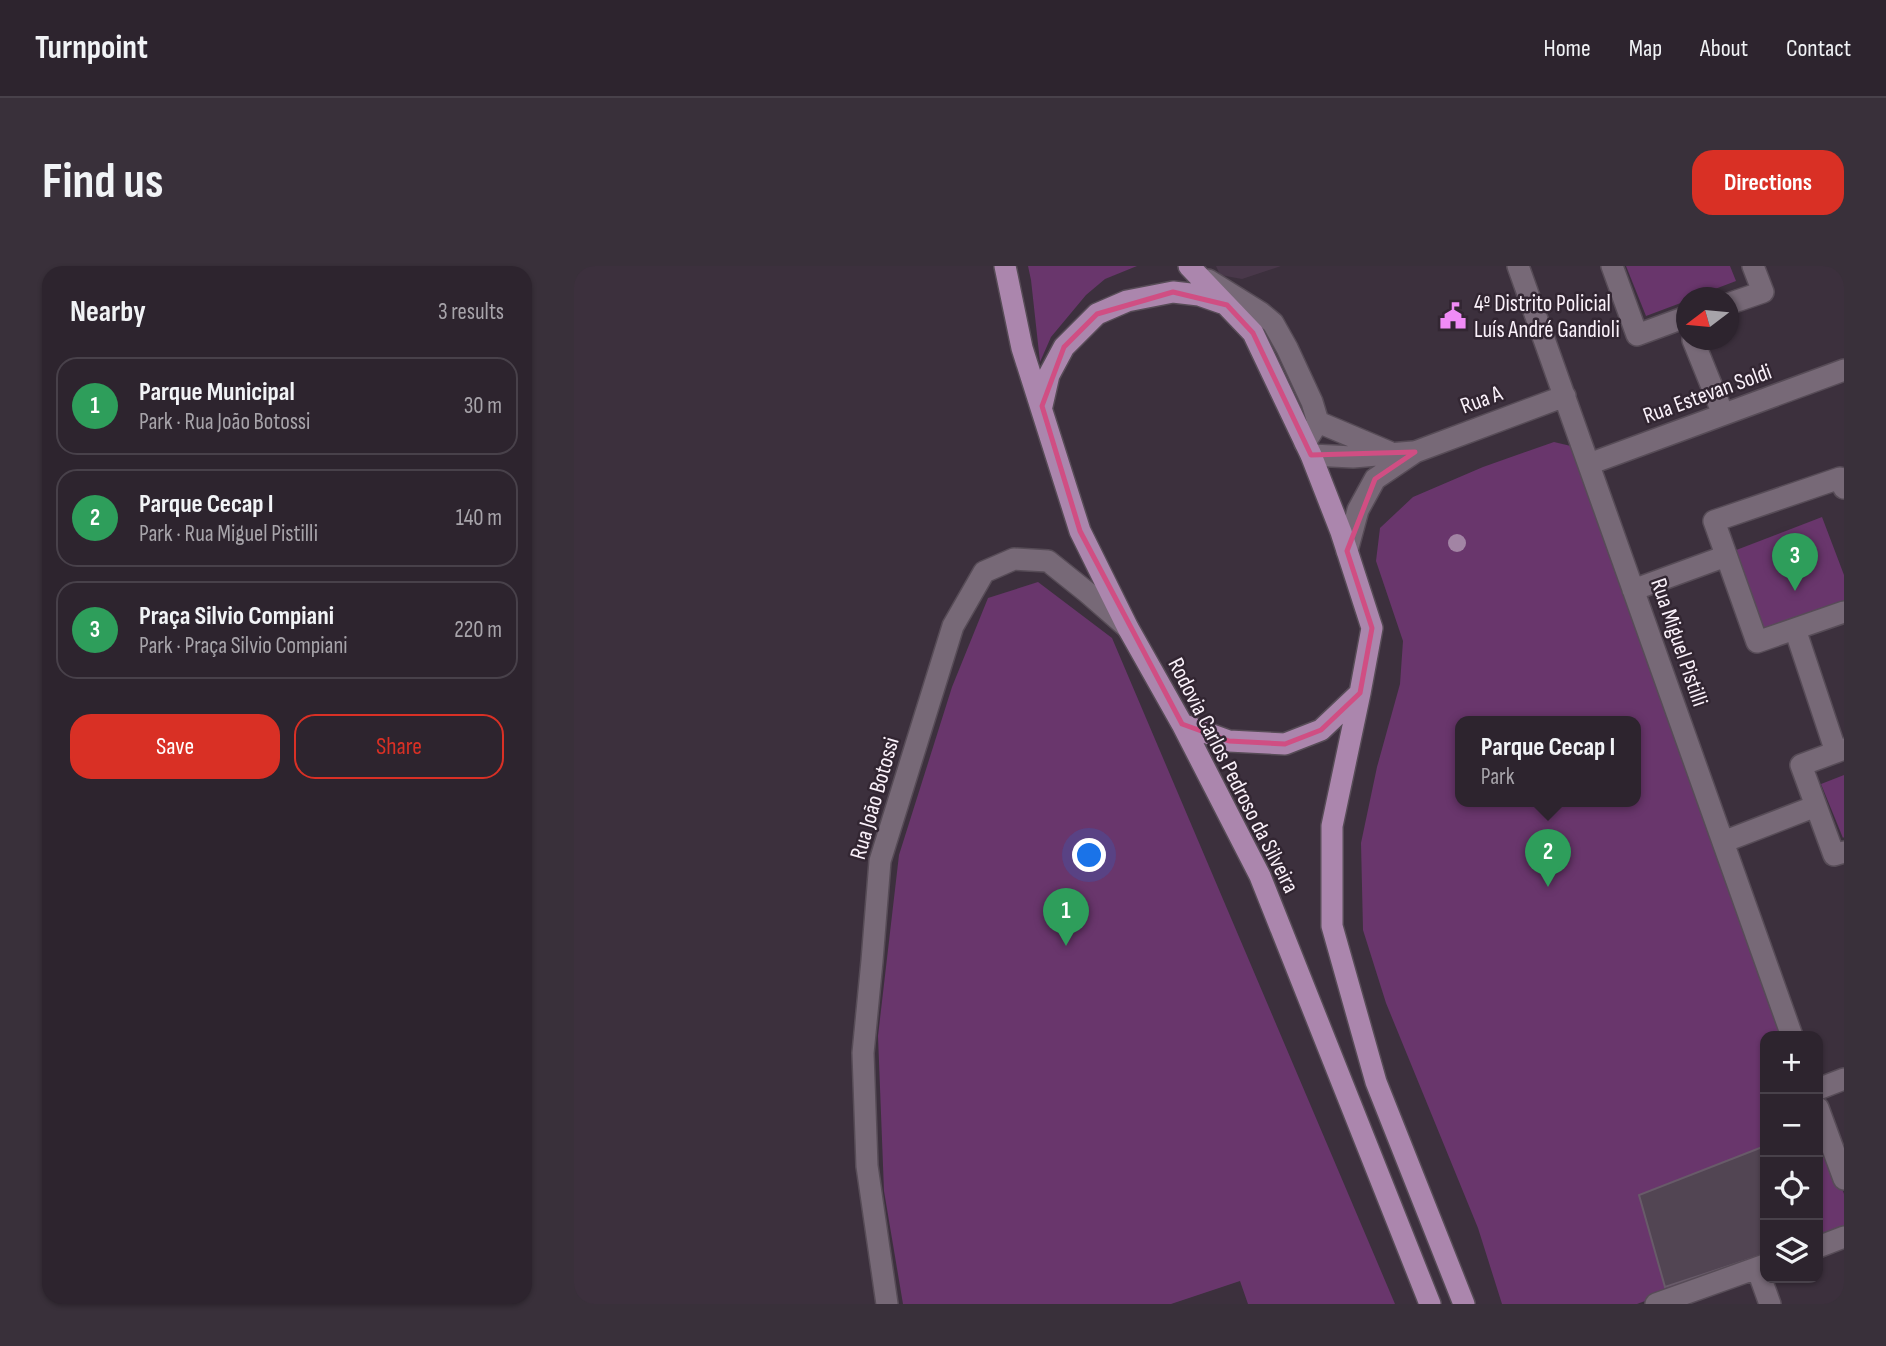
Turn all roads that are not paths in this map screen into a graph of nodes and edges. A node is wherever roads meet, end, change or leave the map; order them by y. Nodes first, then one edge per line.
1 (1005, 266) edge
2 (1518, 266) edge
3 (1612, 266) edge
4 (1753, 266) edge
5 (1191, 268) edge
6 (1739, 300) edge
7 (1227, 305) junction
8 (1676, 323) edge
9 (1697, 350) edge
10 (1844, 370) edge
11 (1565, 397) junction
12 (1042, 406) junction
13 (1723, 414) junction
14 (1318, 422) junction
15 (1308, 449) junction
16 (1391, 452) junction
17 (1415, 452) junction
18 (1589, 464) junction
19 (1844, 488) edge
20 (1347, 551) junction
21 (1726, 556) junction
22 (1633, 590) junction
23 (1844, 612) edge
24 (1128, 628) junction
25 (1795, 629) junction
26 (1360, 693) junction
27 (1182, 724) junction
28 (1840, 750) edge
29 (1816, 806) junction
30 (1723, 842) junction
31 (1844, 852) edge
32 (1789, 1031) edge
33 (1844, 1079) edge
34 (1823, 1086) edge
35 (1823, 1122) edge
36 (1844, 1180) edge
37 (1844, 1237) edge
38 (1823, 1245) edge
39 (1760, 1267) edge
40 (1765, 1283) edge
41 (887, 1304) edge
42 (1430, 1304) edge
43 (1464, 1304) edge
44 (1656, 1304) edge
45 (1770, 1304) edge

1 - 12 main road, Rodovia Carlos Pedroso da Silveira
2 - 11 street, Rua Miguel Pistilli
3 - 8 street
4 - 6 street
5 - 7 main road, Rodovia Carlos Pedroso da Silveira
5 - 14 street
7 - 12 main road
7 - 15 main road, Rodovia Carlos Pedroso da Silveira
9 - 13 street
10 - 13 street, Rua Estevan Soldi
11 - 17 street, Rua A
11 - 18 street, Rua Miguel Pistilli
12 - 24 main road, Rodovia Carlos Pedroso da Silveira
13 - 18 street, Rua Estevan Soldi
14 - 15 street
14 - 16 street
15 - 16 street, Rua A
15 - 20 main road, Rodovia Carlos Pedroso da Silveira
16 - 17 street, Rua A
17 - 20 street, Rua A
18 - 22 street, Rua Miguel Pistilli
19 - 21 street
20 - 26 main road, Rodovia Carlos Pedroso da Silveira
21 - 22 street
21 - 25 street
22 - 30 street, Rua Miguel Pistilli
23 - 25 street
24 - 27 main road, Rodovia Carlos Pedroso da Silveira
24 - 41 street, Rua João Botossi
25 - 28 street
26 - 27 main road
26 - 43 main road, Rodovia Carlos Pedroso da Silveira
27 - 42 main road, Rodovia Carlos Pedroso da Silveira
28 - 29 street
29 - 30 street
29 - 31 street
30 - 32 street, Rua Miguel Pistilli
33 - 34 street
35 - 36 street
37 - 38 street
39 - 44 street
40 - 45 street

